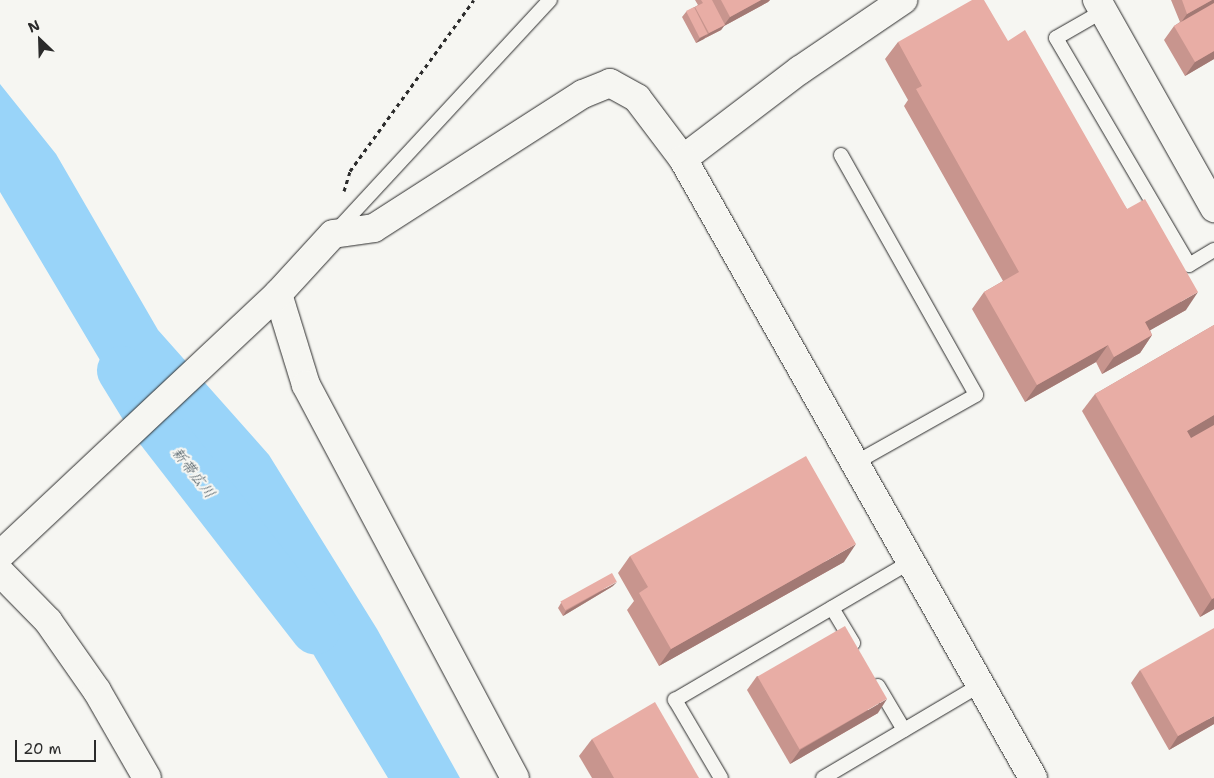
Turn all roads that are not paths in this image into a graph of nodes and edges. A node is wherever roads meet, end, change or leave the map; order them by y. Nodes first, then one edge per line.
1 (550, 0) edge
2 (903, 0) edge
3 (1100, 5) edge
4 (841, 156) dead end
5 (683, 160) junction
6 (1214, 208) edge
7 (333, 234) junction
8 (1214, 250) edge
9 (278, 294) junction
10 (855, 463) junction
11 (0, 555) edge
12 (910, 562) junction
13 (0, 572) edge
14 (832, 608) junction
15 (861, 657) edge
16 (870, 673) edge
17 (980, 685) junction
18 (904, 730) junction
19 (147, 778) edge
20 (515, 778) edge
21 (721, 778) edge
22 (823, 778) edge
23 (1033, 778) edge

1 - 7 lane
2 - 5 street
3 - 6 street
3 - 8 lane
4 - 10 lane
5 - 7 street
5 - 10 street
7 - 9 street
9 - 11 street
9 - 20 street
10 - 12 street
12 - 14 lane
12 - 17 street
13 - 19 street
14 - 15 lane
14 - 21 lane
16 - 18 lane
17 - 18 lane
17 - 23 street
18 - 22 lane

